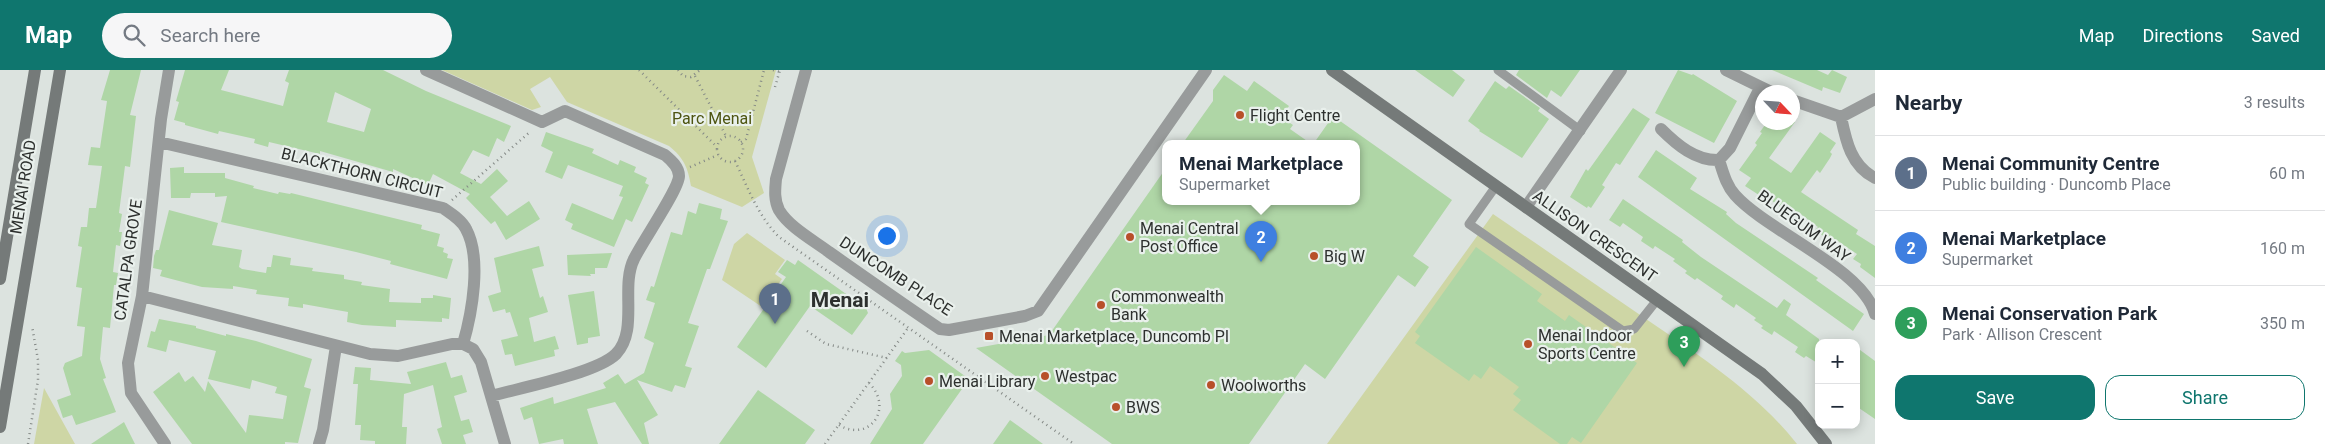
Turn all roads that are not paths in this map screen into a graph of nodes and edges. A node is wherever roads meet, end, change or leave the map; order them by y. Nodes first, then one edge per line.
1 (35, 70) edge
2 (60, 70) edge
3 (169, 70) edge
4 (426, 70) edge
5 (806, 70) edge
6 (1206, 70) edge
7 (1332, 70) edge
8 (1498, 70) edge
9 (1621, 70) edge
10 (1726, 70) edge
11 (1756, 85) edge
12 (1875, 99) edge
13 (1800, 103) edge
14 (1755, 108) edge
15 (1841, 117) junction
16 (1661, 129) dead end
17 (1581, 131) junction
18 (159, 142) junction
19 (1719, 160) junction
20 (1875, 178) edge
21 (1496, 186) junction
22 (1526, 207) junction
23 (0, 279) edge
24 (142, 296) junction
25 (1657, 300) junction
26 (1875, 314) edge
27 (463, 344) junction
28 (336, 346) junction
29 (491, 396) junction
30 (0, 428) edge
31 (165, 444) edge
32 (319, 444) edge
33 (505, 444) edge
34 (1826, 444) edge

1 - 23 street, MENAI ROAD
2 - 30 street, MENAI ROAD
3 - 18 street, CATALPA GROVE
4 - 29 street
5 - 6 street, DUNCOMB PLACE
7 - 21 street, ALLISON CRESCENT
8 - 17 lane
9 - 17 street
10 - 11 street
12 - 15 street
13 - 15 street
14 - 19 street
15 - 20 street
16 - 19 street
17 - 22 street
18 - 24 street, CATALPA GROVE
18 - 27 street, BLACKTHORN CIRCUIT
19 - 26 street, BLUEGUM WAY
21 - 22 street, ALLISON CRESCENT
21 - 25 lane
22 - 25 street, ALLISON CRESCENT
24 - 28 street
24 - 31 street, CATALPA GROVE
25 - 34 street, ALLISON CRESCENT
27 - 28 street
27 - 29 street
28 - 32 street
29 - 33 street

